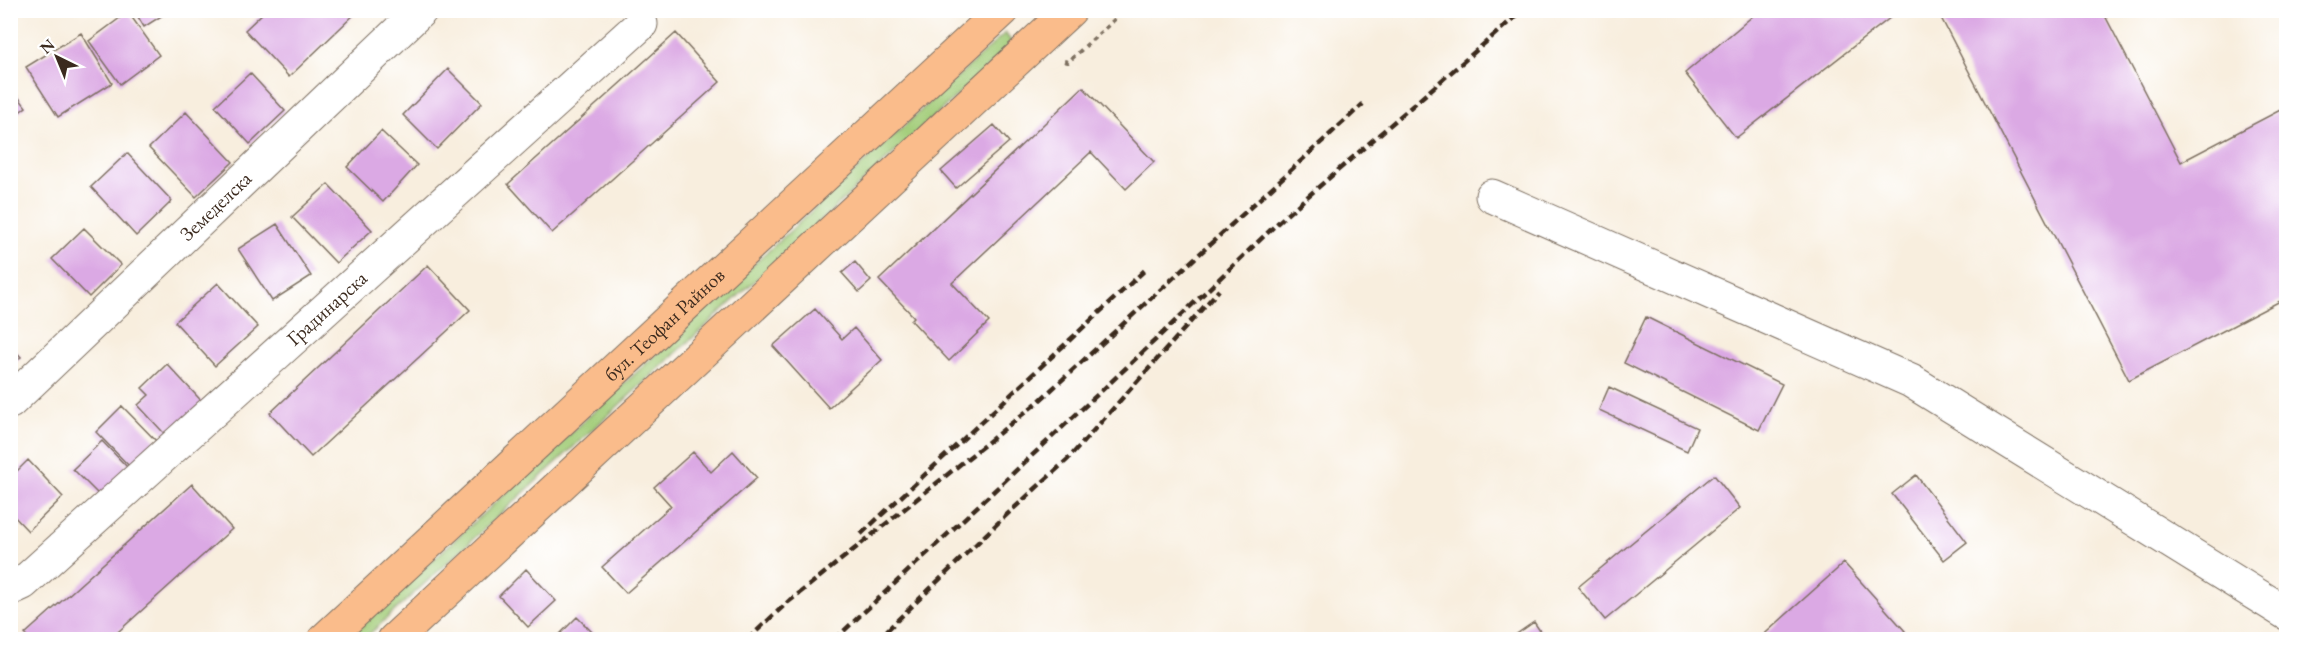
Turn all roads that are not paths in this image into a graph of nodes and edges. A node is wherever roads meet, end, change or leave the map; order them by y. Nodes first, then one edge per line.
1 (421, 10) edge
2 (1003, 10) edge
3 (1058, 14) edge
4 (641, 24) dead end
5 (1492, 196) dead end
6 (10, 402) edge
7 (10, 590) edge
8 (2286, 613) edge
9 (324, 639) edge
10 (394, 639) edge

1 - 6 street, Земеделска
2 - 9 main road, бул. Теофан Райнов
3 - 10 main road
4 - 7 street, Градинарска
5 - 8 street

